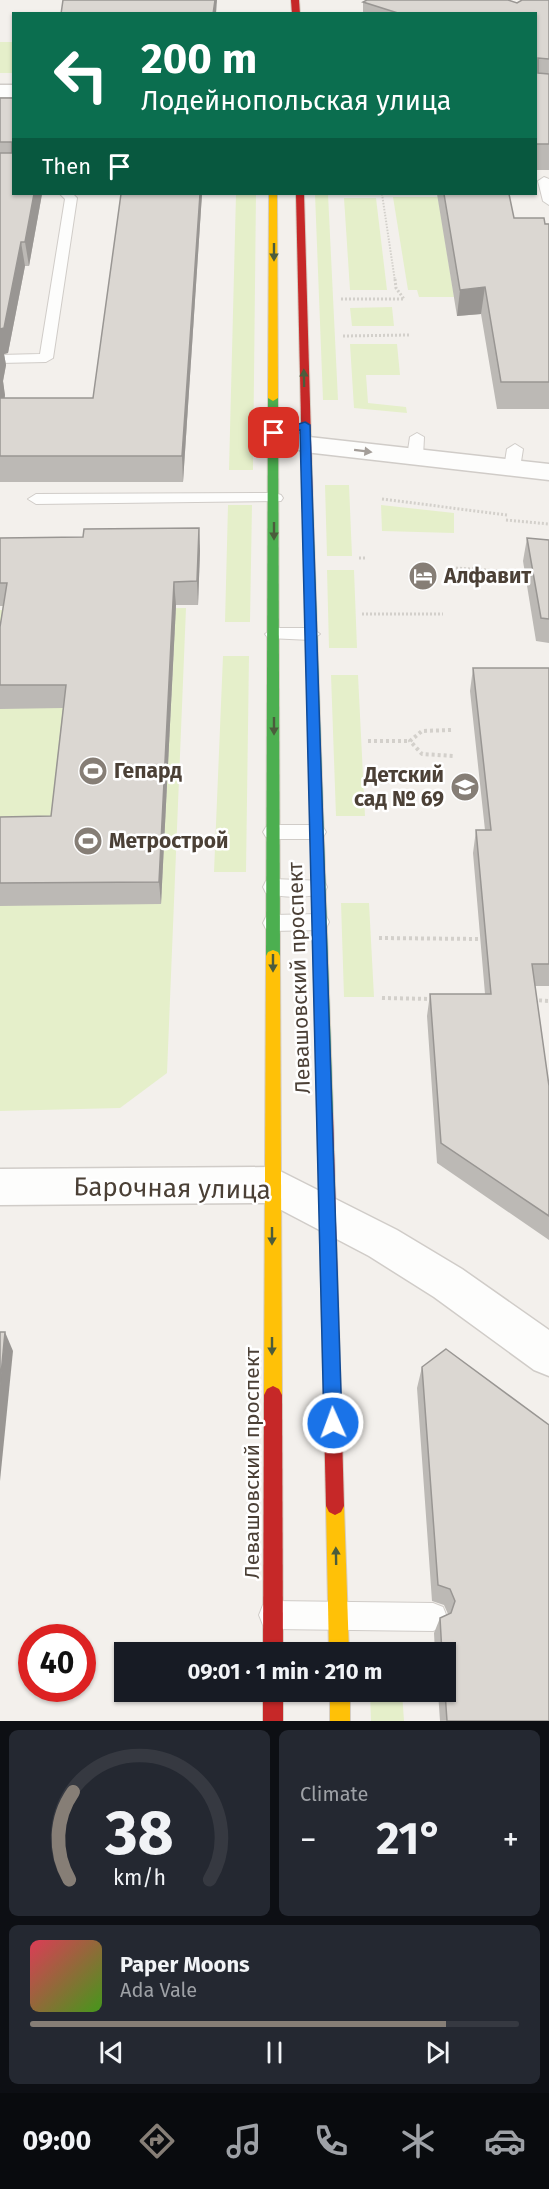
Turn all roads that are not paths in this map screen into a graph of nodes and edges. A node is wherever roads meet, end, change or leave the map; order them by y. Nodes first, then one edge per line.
1 (543, 181) dead end
2 (68, 195) edge
3 (273, 195) edge
4 (300, 195) edge
5 (549, 201) edge
6 (0, 358) edge
7 (274, 433) junction
8 (305, 435) junction
9 (549, 453) edge
10 (514, 458) junction
11 (549, 472) edge
12 (274, 498) junction
13 (36, 499) dead end
14 (274, 634) junction
15 (311, 634) junction
16 (273, 832) junction
17 (316, 832) junction
18 (273, 887) junction
19 (317, 887) junction
20 (273, 922) junction
21 (319, 922) junction
22 (272, 1185) junction
23 (0, 1187) edge
24 (327, 1213) junction
25 (549, 1355) edge
26 (273, 1615) junction
27 (338, 1615) junction
28 (433, 1617) dead end
29 (273, 1642) edge
30 (339, 1642) edge
31 (273, 1702) edge
32 (340, 1702) edge
33 (273, 1721) edge
34 (340, 1721) edge

1 - 5 lane
2 - 6 lane
3 -> 7 street, Левашовский проспект
8 -> 4 street, Левашовский проспект
7 - 8 street
7 - 12 street, Левашовский проспект
8 - 10 street
8 - 15 street, Левашовский проспект
9 - 10 street
10 - 11 street
12 - 13 lane
12 -> 14 street, Левашовский проспект
14 - 15 lane
14 -> 16 street, Левашовский проспект
15 - 17 street, Левашовский проспект
16 - 17 lane
16 - 18 street, Левашовский проспект
17 - 19 street, Левашовский проспект
18 - 19 lane
18 - 20 street, Левашовский проспект
19 - 21 street, Левашовский проспект
20 - 21 lane
20 -> 22 street, Левашовский проспект
21 - 24 street, Левашовский проспект
22 - 23 street, Барочная улица
22 - 24 street, Барочная улица
22 -> 26 street, Левашовский проспект
24 - 25 street, Барочная улица
27 -> 24 street, Левашовский проспект
26 - 27 lane
26 - 29 street, Левашовский проспект
27 - 28 lane
27 - 30 street, Левашовский проспект
31 - 33 street
32 - 34 street

